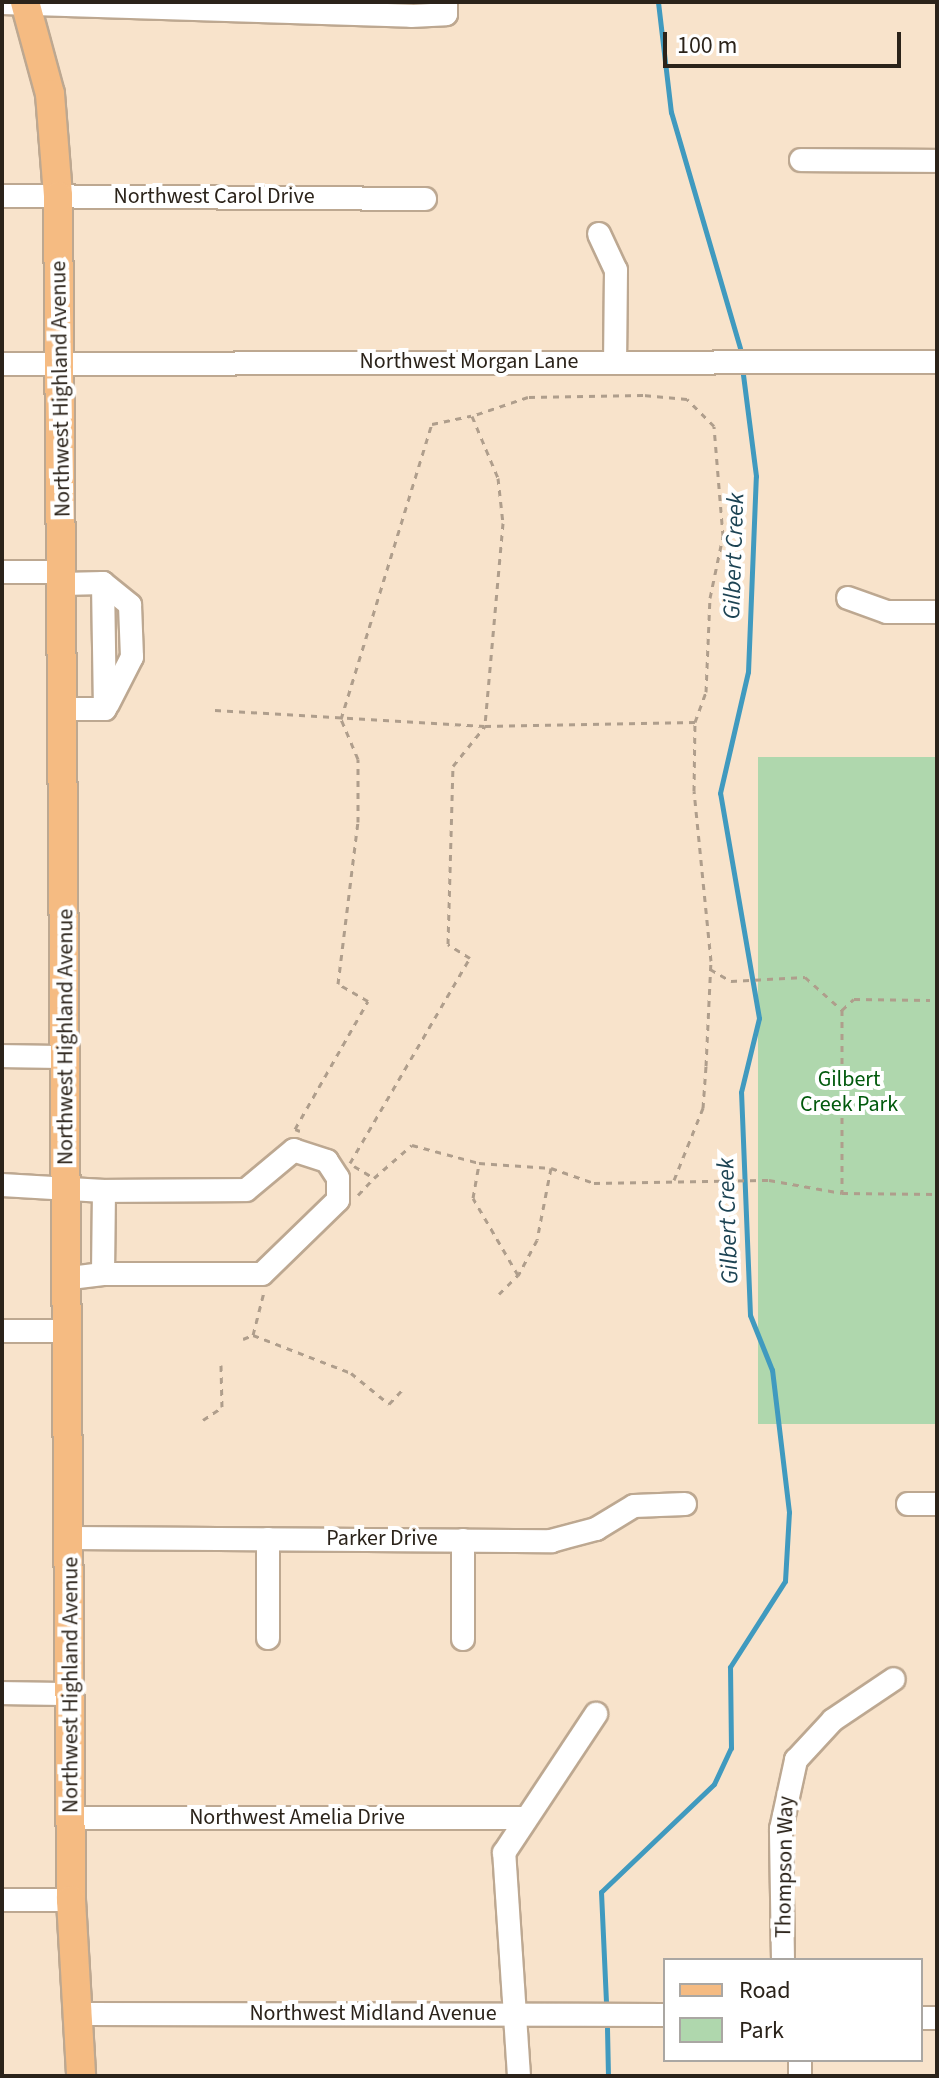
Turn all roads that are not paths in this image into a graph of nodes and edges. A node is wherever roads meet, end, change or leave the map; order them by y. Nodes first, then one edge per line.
1 (25, 2) edge
2 (2, 3) edge
3 (446, 8) edge
4 (801, 160) dead end
5 (937, 161) edge
6 (2, 196) edge
7 (58, 196) junction
8 (425, 199) dead end
9 (599, 234) dead end
10 (615, 361) junction
11 (937, 362) edge
12 (2, 364) edge
13 (60, 364) junction
14 (2, 572) edge
15 (63, 578) junction
16 (848, 598) dead end
17 (937, 612) edge
18 (64, 709) junction
19 (2, 1056) edge
20 (65, 1057) junction
21 (2, 1185) edge
22 (67, 1185) junction
23 (104, 1191) junction
24 (103, 1274) junction
25 (68, 1278) junction
26 (2, 1331) edge
27 (69, 1331) junction
28 (685, 1504) dead end
29 (908, 1504) dead end
30 (937, 1504) edge
31 (70, 1538) junction
32 (268, 1539) junction
33 (463, 1540) junction
34 (268, 1638) dead end
35 (463, 1639) dead end
36 (894, 1679) dead end
37 (2, 1693) edge
38 (69, 1694) junction
39 (596, 1714) dead end
40 (71, 1818) junction
41 (522, 1818) junction
42 (2, 1900) edge
43 (71, 1900) junction
44 (783, 1958) edge
45 (80, 2014) junction
46 (513, 2014) junction
47 (663, 2015) edge
48 (81, 2076) edge
49 (519, 2076) edge

1 - 2 street
1 - 3 street
1 - 7 main road, Northwest Highland Avenue
4 - 5 street
6 - 7 street, Northwest Carol Drive
7 - 8 street, Northwest Carol Drive
7 - 13 main road, Northwest Highland Avenue
9 - 10 street
10 - 11 street, Northwest Morgan Lane
10 - 13 street, Northwest Morgan Lane
12 - 13 street, Northwest Morgan Lane
13 - 15 main road, Northwest Highland Avenue
14 - 15 street
15 - 18 main road, Northwest Highland Avenue
15 - 18 street
16 - 17 street
18 - 20 main road, Northwest Highland Avenue
19 - 20 street
20 - 22 main road, Northwest Highland Avenue
21 - 22 street
22 - 23 street
22 - 25 main road, Northwest Highland Avenue
23 - 24 street
23 - 24 street
24 - 25 street
25 - 27 main road, Northwest Highland Avenue
26 - 27 street
27 - 31 main road, Northwest Highland Avenue
28 - 33 street, Parker Drive
29 - 30 street
31 - 32 street, Parker Drive
31 - 38 main road, Northwest Highland Avenue
32 - 33 street, Parker Drive
32 - 34 street
33 - 35 street
36 - 44 street, Thompson Way
37 - 38 street
38 - 40 main road, Northwest Highland Avenue
39 - 41 street
40 - 41 street, Northwest Amelia Drive
40 - 43 main road, Northwest Highland Avenue
41 - 46 street
42 - 43 street
43 - 45 main road, Northwest Highland Avenue
45 - 46 street, Northwest Midland Avenue
45 - 48 main road, Northwest Highland Avenue
46 - 47 street, Northwest Midland Avenue
46 - 49 street

